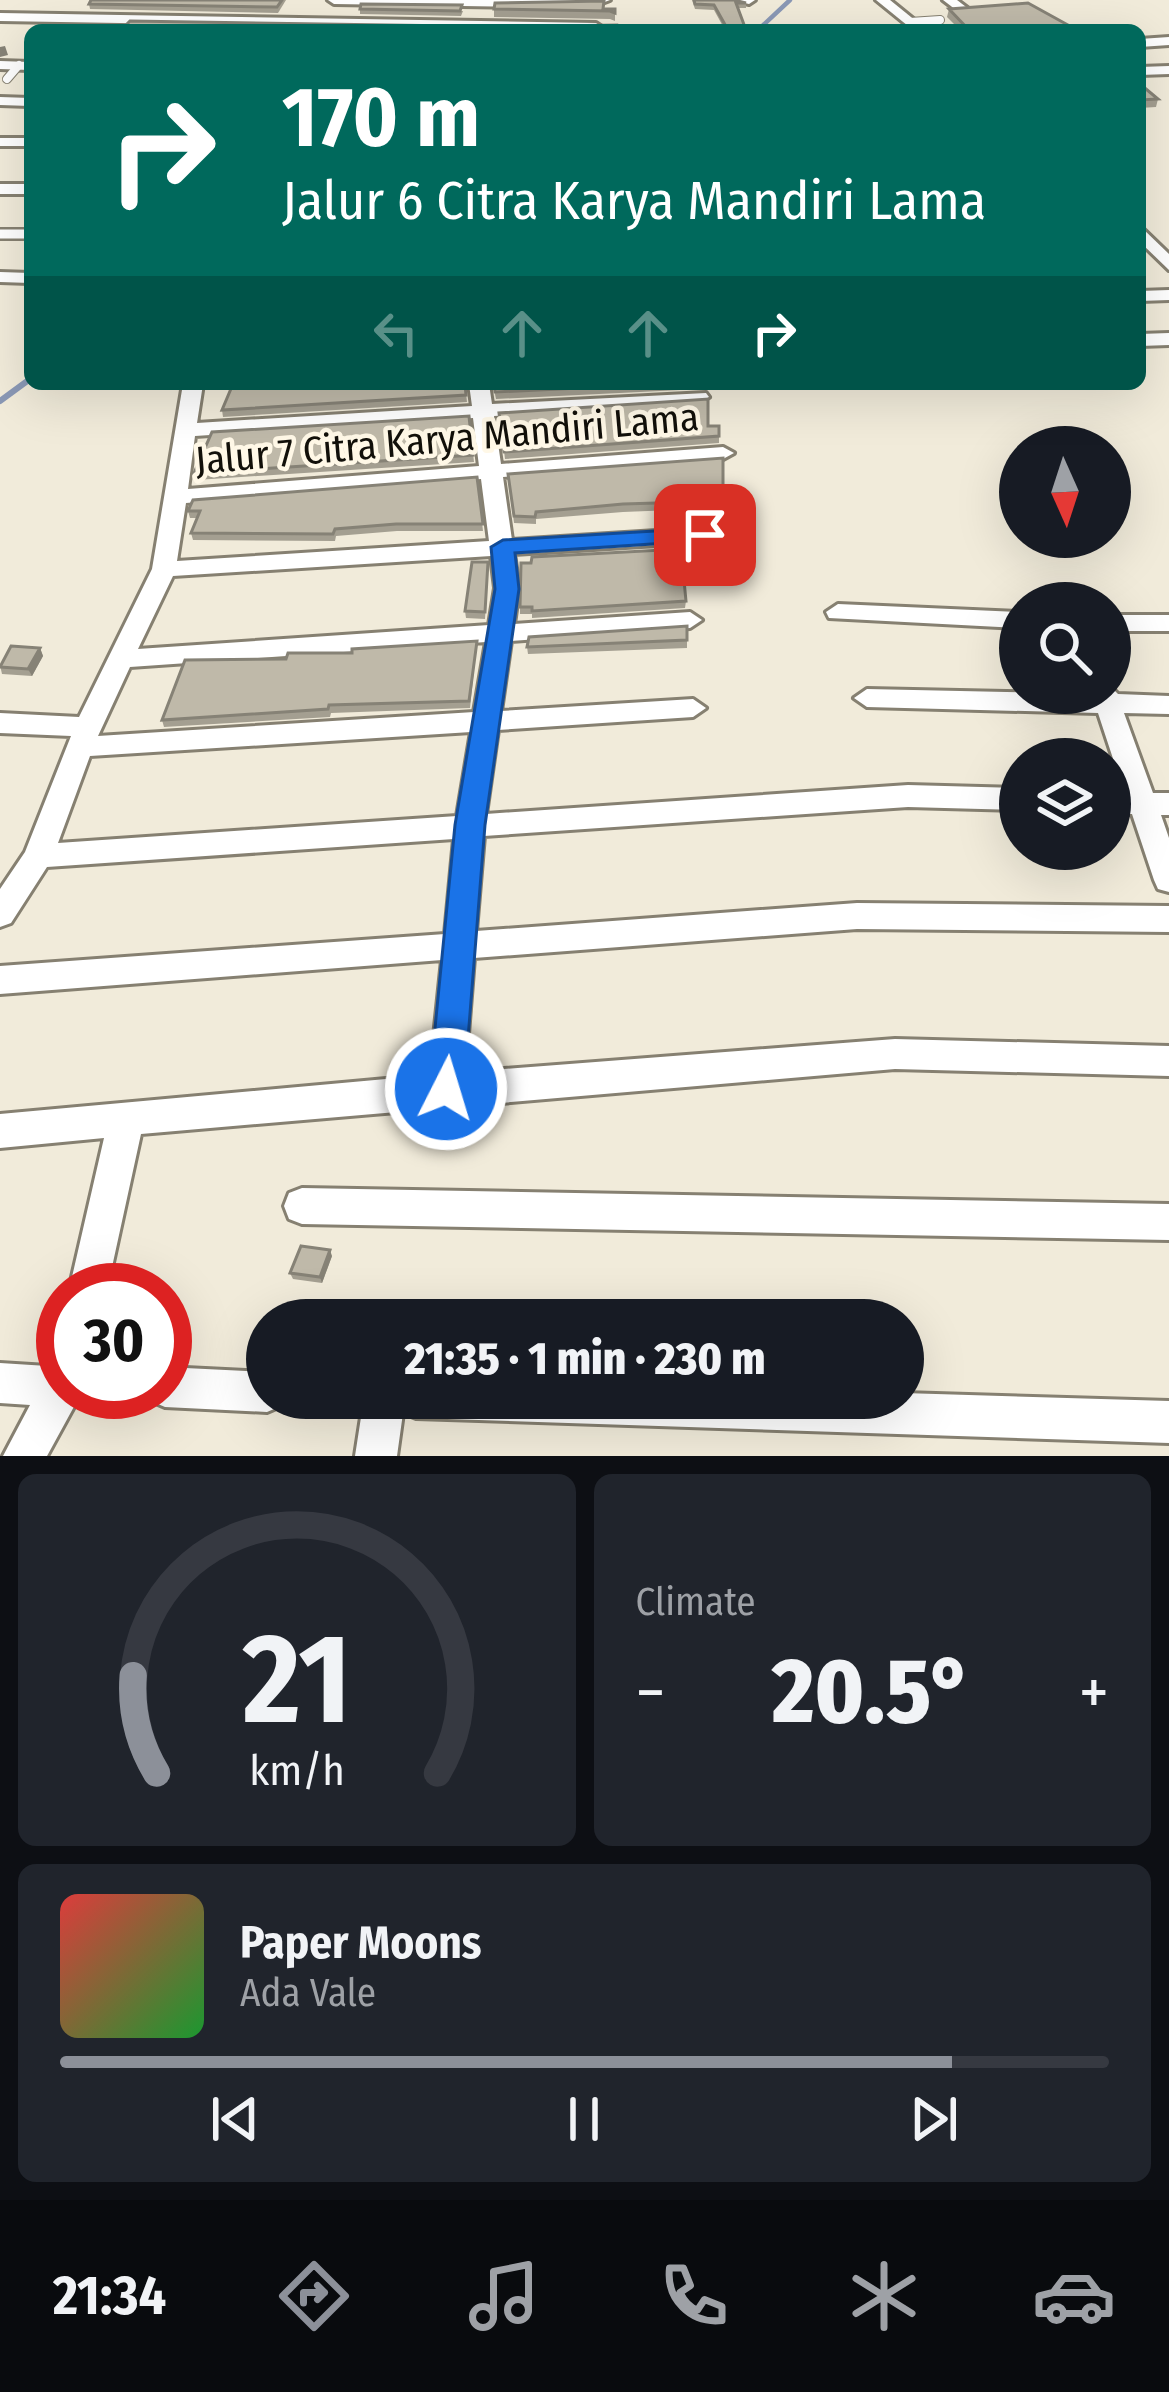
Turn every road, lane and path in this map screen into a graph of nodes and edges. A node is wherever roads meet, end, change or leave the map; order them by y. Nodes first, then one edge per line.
1 (334, 0) edge
2 (604, 0) edge
3 (738, 0) edge
4 (749, 0) edge
5 (882, 0) edge
6 (949, 0) edge
7 (454, 1) edge
8 (964, 10) edge
9 (0, 17) edge
10 (39, 18) junction
11 (940, 20) dead end
12 (334, 22) junction
13 (28, 24) edge
14 (182, 24) edge
15 (249, 24) edge
16 (379, 24) edge
17 (912, 24) edge
18 (928, 24) edge
19 (24, 26) edge
20 (13, 32) dead end
21 (24, 66) edge
22 (3, 72) edge
23 (1146, 238) edge
24 (1169, 265) edge
25 (193, 390) edge
26 (699, 397) edge
27 (482, 398) edge
28 (189, 430) junction
29 (722, 453) edge
30 (491, 469) junction
31 (176, 496) junction
32 (705, 535) dead end
33 (503, 547) junction
34 (164, 569) junction
35 (838, 612) dead end
36 (999, 619) edge
37 (690, 620) dead end
38 (1131, 622) edge
39 (1169, 623) edge
40 (500, 631) junction
41 (122, 659) junction
42 (867, 698) dead end
43 (999, 698) edge
44 (1131, 701) edge
45 (1169, 705) edge
46 (693, 708) dead end
47 (1114, 714) edge
48 (487, 721) junction
49 (0, 723) edge
50 (84, 737) junction
51 (999, 799) edge
52 (1156, 804) edge
53 (470, 825) junction
54 (38, 856) junction
55 (1169, 880) edge
56 (2, 902) edge
57 (1169, 919) edge
58 (458, 946) junction
59 (0, 980) edge
60 (1169, 1061) edge
61 (446, 1089) junction
62 (126, 1120) junction
63 (0, 1131) edge
64 (302, 1206) dead end
65 (1169, 1222) edge
66 (95, 1263) edge
67 (0, 1383) edge
68 (36, 1386) edge
69 (192, 1389) edge
70 (246, 1391) edge
71 (924, 1414) edge
72 (45, 1419) edge
73 (381, 1419) edge
74 (1169, 1422) edge
75 (24, 1456) edge
76 (376, 1456) edge

1 - 7 street
1 - 12 street
2 - 7 street
3 - 4 street
5 - 17 street
6 - 8 street
9 - 10 street
10 - 13 street
10 - 14 street
11 - 18 lane
12 - 15 street
12 - 16 street
19 - 20 street
21 - 22 street
23 - 24 street
25 - 28 street
26 - 27 street
27 - 28 street
27 - 30 street
28 - 31 street
29 - 30 street, Jalur 7 Citra Karya Mandiri Lama
30 - 31 street, Jalur 7 Citra Karya Mandiri Lama
30 - 33 street
31 - 34 street
32 - 33 street
33 - 34 street
33 - 40 street
34 - 41 street
35 - 36 street
37 - 40 street
38 - 39 street
40 - 41 street
40 - 48 street
41 - 50 street
42 - 43 street
44 - 45 street
46 - 48 street
47 - 52 street
48 - 50 street
48 - 53 street
49 - 50 street
50 - 54 street
51 - 53 street
52 - 55 street
53 - 54 street
53 - 58 street
54 - 56 street
57 - 58 street
58 - 59 street
58 - 61 street
60 - 61 street
61 - 62 street
62 - 63 street
62 - 66 street
64 - 65 street
67 - 68 street
69 - 70 street
71 - 74 street
72 - 75 street
73 - 76 street

